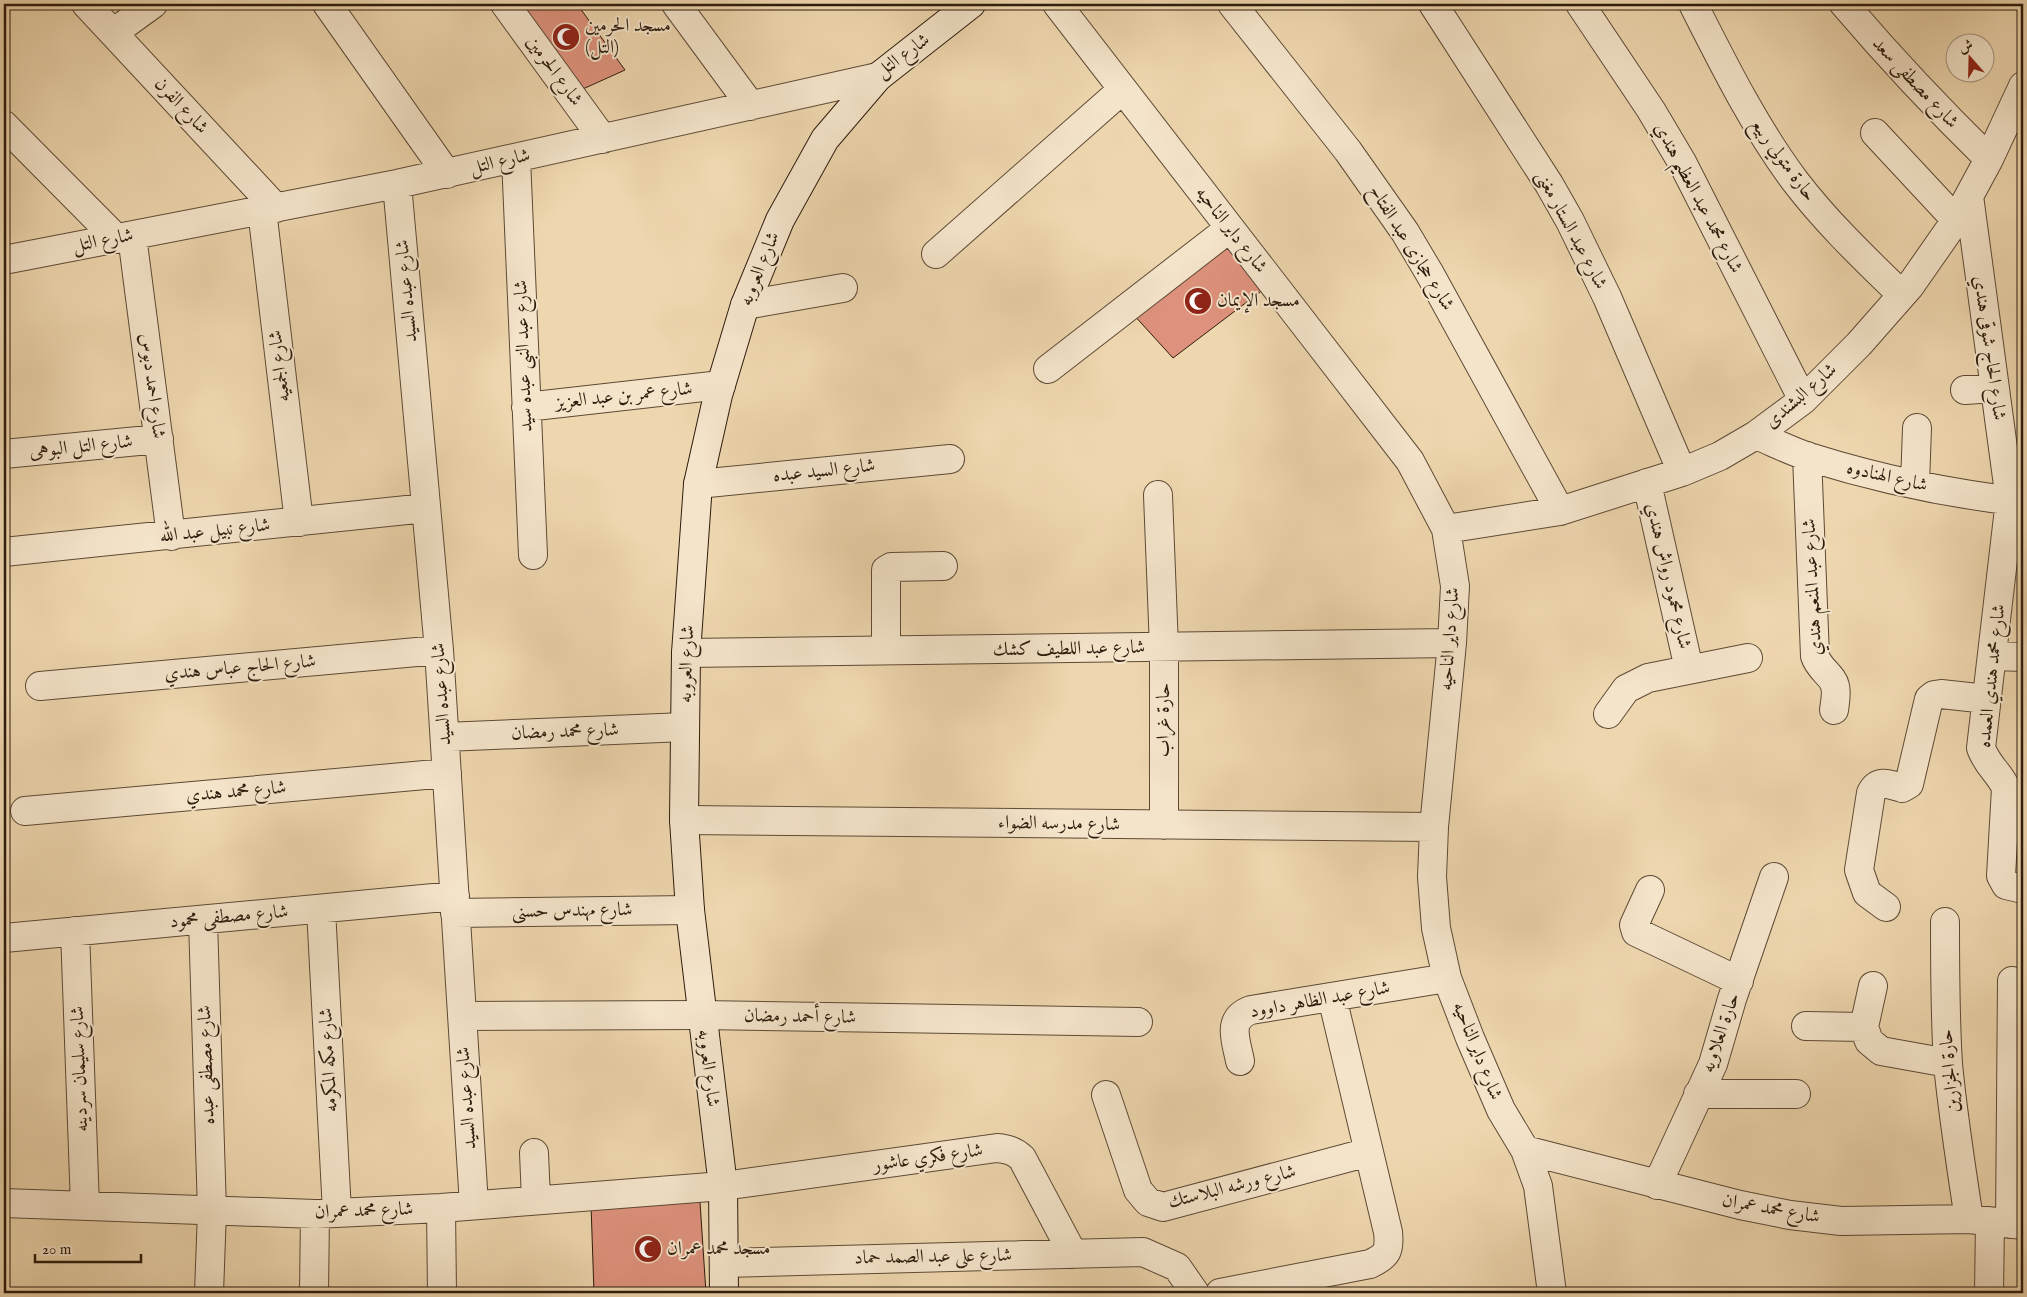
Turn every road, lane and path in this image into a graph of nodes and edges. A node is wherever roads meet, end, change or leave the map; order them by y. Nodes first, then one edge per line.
1 (86, 4) edge
2 (153, 4) edge
3 (327, 4) edge
4 (505, 4) edge
5 (676, 4) edge
6 (971, 4) edge
7 (1056, 4) edge
8 (1232, 4) edge
9 (1433, 4) edge
10 (1580, 4) edge
11 (1692, 4) edge
12 (1844, 4) edge
13 (113, 33) junction
14 (878, 77) junction
15 (2023, 86) edge
16 (1122, 90) junction
17 (750, 106) junction
18 (4, 125) edge
19 (1875, 133) dead end
20 (603, 139) junction
21 (516, 158) junction
22 (1989, 159) junction
23 (447, 174) junction
24 (397, 184) junction
25 (1968, 196) junction
26 (269, 209) junction
27 (1956, 220) junction
28 (1230, 228) junction
29 (125, 237) junction
30 (936, 254) dead end
31 (4, 260) edge
32 (843, 288) dead end
33 (1902, 295) junction
34 (745, 305) junction
35 (1048, 369) dead end
36 (721, 385) junction
37 (1995, 388) junction
38 (1965, 390) dead end
39 (1803, 400) junction
40 (526, 407) junction
41 (1917, 428) dead end
42 (1756, 435) junction
43 (159, 439) junction
44 (4, 454) edge
45 (1807, 456) junction
46 (950, 459) dead end
47 (1682, 472) junction
48 (1647, 483) junction
49 (698, 484) junction
50 (1915, 484) junction
51 (1158, 495) dead end
52 (2017, 501) edge
53 (426, 508) junction
54 (1560, 511) junction
55 (299, 522) junction
56 (1446, 529) junction
57 (171, 536) junction
58 (4, 552) edge
59 (533, 555) dead end
60 (943, 566) dead end
61 (1452, 643) junction
62 (1164, 648) junction
63 (439, 650) junction
64 (886, 650) junction
65 (686, 653) junction
66 (1994, 656) junction
67 (2023, 656) edge
68 (1748, 658) dead end
69 (1689, 669) junction
70 (40, 686) dead end
71 (1987, 699) junction
72 (1834, 710) dead end
73 (1608, 714) dead end
74 (685, 727) junction
75 (445, 737) junction
76 (447, 773) junction
77 (26, 811) dead end
78 (684, 820) junction
79 (1164, 825) junction
80 (1434, 827) junction
81 (1774, 877) dead end
82 (2023, 889) edge
83 (1650, 890) dead end
84 (455, 904) junction
85 (1886, 907) dead end
86 (320, 909) junction
87 (690, 910) junction
88 (203, 920) junction
89 (1945, 922) dead end
90 (75, 931) junction
91 (4, 938) edge
92 (1447, 978) junction
93 (1739, 981) junction
94 (2012, 981) dead end
95 (1873, 986) dead end
96 (1332, 997) junction
97 (702, 1015) junction
98 (462, 1016) junction
99 (1138, 1022) dead end
100 (1806, 1026) dead end
101 (1864, 1027) junction
102 (1240, 1060) dead end
103 (1948, 1063) junction
104 (1698, 1094) junction
105 (1796, 1094) dead end
106 (1106, 1095) dead end
107 (1525, 1150) junction
108 (1369, 1152) junction
109 (534, 1153) dead end
110 (1657, 1185) junction
111 (723, 1186) junction
112 (536, 1200) junction
113 (4, 1203) edge
114 (474, 1205) junction
115 (84, 1206) junction
116 (442, 1208) junction
117 (212, 1211) junction
118 (326, 1213) junction
119 (1998, 1222) edge
120 (1073, 1254) junction
121 (724, 1263) junction
122 (209, 1293) edge
123 (314, 1293) edge
124 (442, 1293) edge
125 (724, 1293) edge
126 (1196, 1293) edge
127 (1220, 1293) edge
128 (1552, 1293) edge
129 (1989, 1293) edge

1 - 13 street, شارع الفرن
2 - 13 street
3 - 23 street
4 - 20 street, شارع الحرمين
5 - 17 street
6 - 14 street, شارع التل
7 - 16 street, شارع داير الناحيه
8 - 54 street, شارع حجازى عبد الفتاح
9 - 47 street, شارع عبد الستار مغنى
10 - 39 street, شارع محمد عبد العظيم هندي
11 - 33 street, حارة متولي ربيع
12 - 22 street, شارع مصطفى سعد
13 - 26 street, شارع الفرن
14 - 17 street, شارع التل
14 - 34 street, شارع العروبه
15 - 22 street, شارع البشندى
16 - 28 street, شارع داير الناحيه
16 - 30 street
17 - 20 street, شارع التل
18 - 29 street
19 - 27 street
20 - 21 street, شارع التل
21 - 23 street, شارع التل
21 - 40 street, شارع عبد النبى عبده سيد
22 - 25 street, شارع البشندى
23 - 24 street, شارع التل
24 - 26 street, شارع التل
24 - 53 street, شارع عبده السيد
25 - 27 street, شارع البشندى
25 - 37 street, شارع الحاج شوقى هندي
26 - 29 street, شارع التل
26 - 55 street, شارع الجمعيه
27 - 33 street, شارع البشندى
28 - 35 street
28 - 56 street, شارع داير الناحيه
29 - 31 street, شارع التل
29 - 43 street, شارع احمد دبوس
32 - 34 street
33 - 39 street, شارع البشندى
34 - 36 street, شارع العروبه
36 - 40 street, شارع عمر بن عبد العزيز
36 - 49 street, شارع العروبه
37 - 38 street
37 - 52 street, شارع الحاج شوقى هندي
39 - 42 street, شارع البشندى
40 - 59 street, شارع عبد النبى عبده سيد
41 - 50 street
42 - 45 street, شارع الهنادوه
42 - 47 street, شارع البشندى
43 - 44 street, شارع التل البوهى
43 - 57 street, شارع احمد دبوس
45 - 50 street, شارع الهنادوه
45 - 72 street, شارع عبد المنعم هندي
46 - 49 street, شارع السيد عبده
47 - 48 street, شارع البشندى
48 - 54 street, شارع البشندى
48 - 69 street, شارع محمود رواش هندي
49 - 65 street, شارع العروبه
50 - 52 street, شارع الهنادوه
51 - 62 street, حارة غراب
52 - 66 street, شارع محمد هندي العمده
53 - 55 street, شارع نبيل عبد الله
53 - 63 street, شارع عبده السيد
54 - 56 street, شارع البشندى
55 - 57 street, شارع نبيل عبد الله
56 - 61 street, شارع داير الناحيه
57 - 58 street, شارع نبيل عبد الله
60 - 64 street
61 - 62 street, شارع عبد اللطيف كشك
61 - 80 street, شارع داير الناحيه
62 - 64 street, شارع عبد اللطيف كشك
62 - 79 street, حارة غراب
63 - 70 street, شارع الحاج عباس هندي
63 - 75 street, شارع عبده السيد
64 - 65 street, شارع عبد اللطيف كشك
65 - 74 street, شارع العروبه
66 - 67 street
66 - 71 street, شارع محمد هندي العمده
68 - 69 street
69 - 73 street
71 - 82 street, شارع محمد هندي العمده
71 - 85 street
74 - 75 street, شارع محمد رمضان
74 - 78 street, شارع العروبه
75 - 76 street, شارع عبده السيد
76 - 77 street, شارع محمد هندي
76 - 84 street, شارع عبده السيد
78 - 79 street, شارع مدرسه الضواء
78 - 87 street, شارع العروبه
79 - 80 street, شارع مدرسه الضواء
80 - 92 street, شارع داير الناحيه
81 - 93 street, حارة العلاويه
83 - 93 street
84 - 86 street, شارع مصطفى محمود
84 - 87 street, شارع مهندس حسنى
84 - 98 street, شارع عبده السيد
86 - 88 street, شارع مصطفى محمود
86 - 118 street, شارع مكه المكرمه
87 - 97 street, شارع العروبه
88 - 90 street, شارع مصطفى محمود
88 - 117 street, شارع مصطفى عبده
89 - 103 street, حارة الجزارين
90 - 91 street, شارع مصطفى محمود
90 - 115 street, شارع سليمان سردينه
92 - 96 street, شارع عبد الظاهر داوود
92 - 107 street, شارع داير الناحيه
93 - 104 street, حارة العلاويه
94 - 119 street
95 - 101 street
96 - 102 street, شارع عبد الظاهر داوود
96 - 108 street
97 - 98 street, شارع أحمد رمضان
97 - 99 street, شارع أحمد رمضان
97 - 111 street, شارع العروبه
98 - 114 street, شارع عبده السيد
100 - 101 street
101 - 103 street
103 - 119 street, حارة الجزارين
104 - 105 street
104 - 110 street, حارة العلاويه
106 - 108 street, شارع ورشه البلاستك
107 - 110 street, شارع محمد عمران
107 - 128 street, شارع داير الناحيه
108 - 127 street
109 - 112 street
110 - 119 street, شارع محمد عمران
111 - 112 street, شارع محمد عمران
111 - 120 street, شارع فكري عاشور
111 - 121 street, شارع العروبه
112 - 114 street, شارع محمد عمران
113 - 115 street, شارع محمد عمران
114 - 116 street, شارع محمد عمران
115 - 117 street, شارع محمد عمران
116 - 118 street, شارع محمد عمران
116 - 124 street
117 - 118 street, شارع محمد عمران
117 - 122 street, شارع مصطفى عبده
118 - 123 street, شارع مكه المكرمه
119 - 129 street
120 - 121 street, شارع على عبد الصمد حماد
120 - 126 street, شارع على عبد الصمد حماد
121 - 125 street, شارع العروبه

